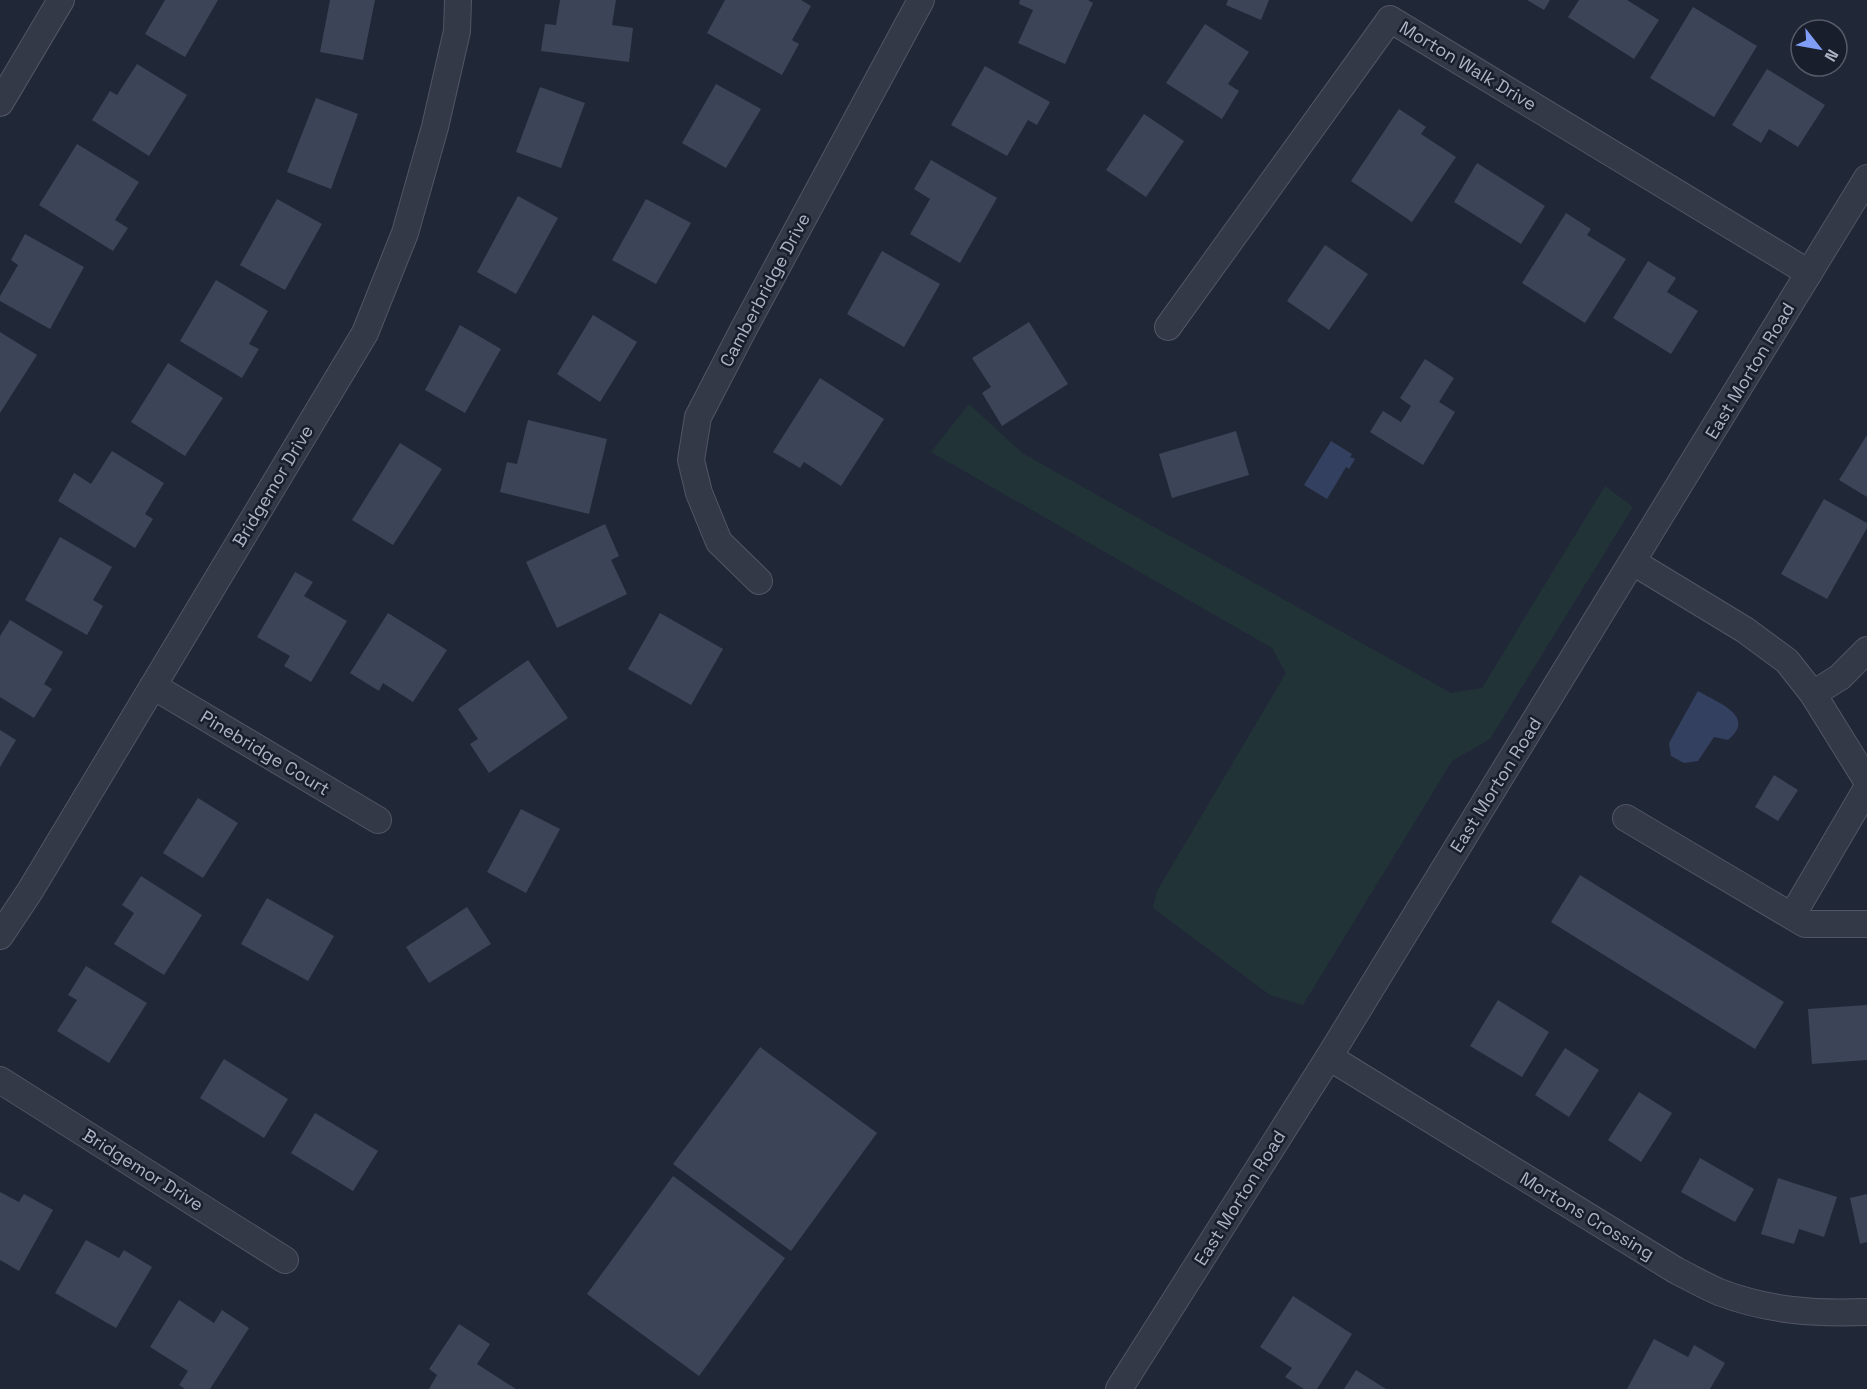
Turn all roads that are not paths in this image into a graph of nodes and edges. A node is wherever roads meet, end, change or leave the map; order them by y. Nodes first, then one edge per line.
1 (61, 0) edge
2 (458, 0) edge
3 (921, 0) edge
4 (0, 103) edge
5 (1867, 178) edge
6 (1809, 273) junction
7 (1168, 327) dead end
8 (1633, 562) junction
9 (759, 581) dead end
10 (1867, 650) edge
11 (153, 686) junction
12 (1813, 694) junction
13 (1867, 781) edge
14 (1867, 788) edge
15 (1626, 818) dead end
16 (378, 820) dead end
17 (1792, 916) junction
18 (1867, 924) edge
19 (0, 936) edge
20 (1329, 1058) junction
21 (0, 1080) edge
22 (285, 1260) dead end
23 (1867, 1312) edge
24 (1129, 1385) edge

1 - 4 street
2 - 11 street, Bridgemor Drive
3 - 9 street, Camberbridge Drive
5 - 6 street, East Morton Road
6 - 7 street, Morton Walk Drive
6 - 8 street, East Morton Road
8 - 12 street
8 - 20 street, East Morton Road
10 - 12 street
11 - 16 street, Pinebridge Court
11 - 19 street, Bridgemor Drive
12 - 13 street
14 - 17 street
15 - 17 street
17 - 18 street
20 - 23 street, Mortons Crossing
20 - 24 street, East Morton Road
21 - 22 street, Bridgemor Drive

